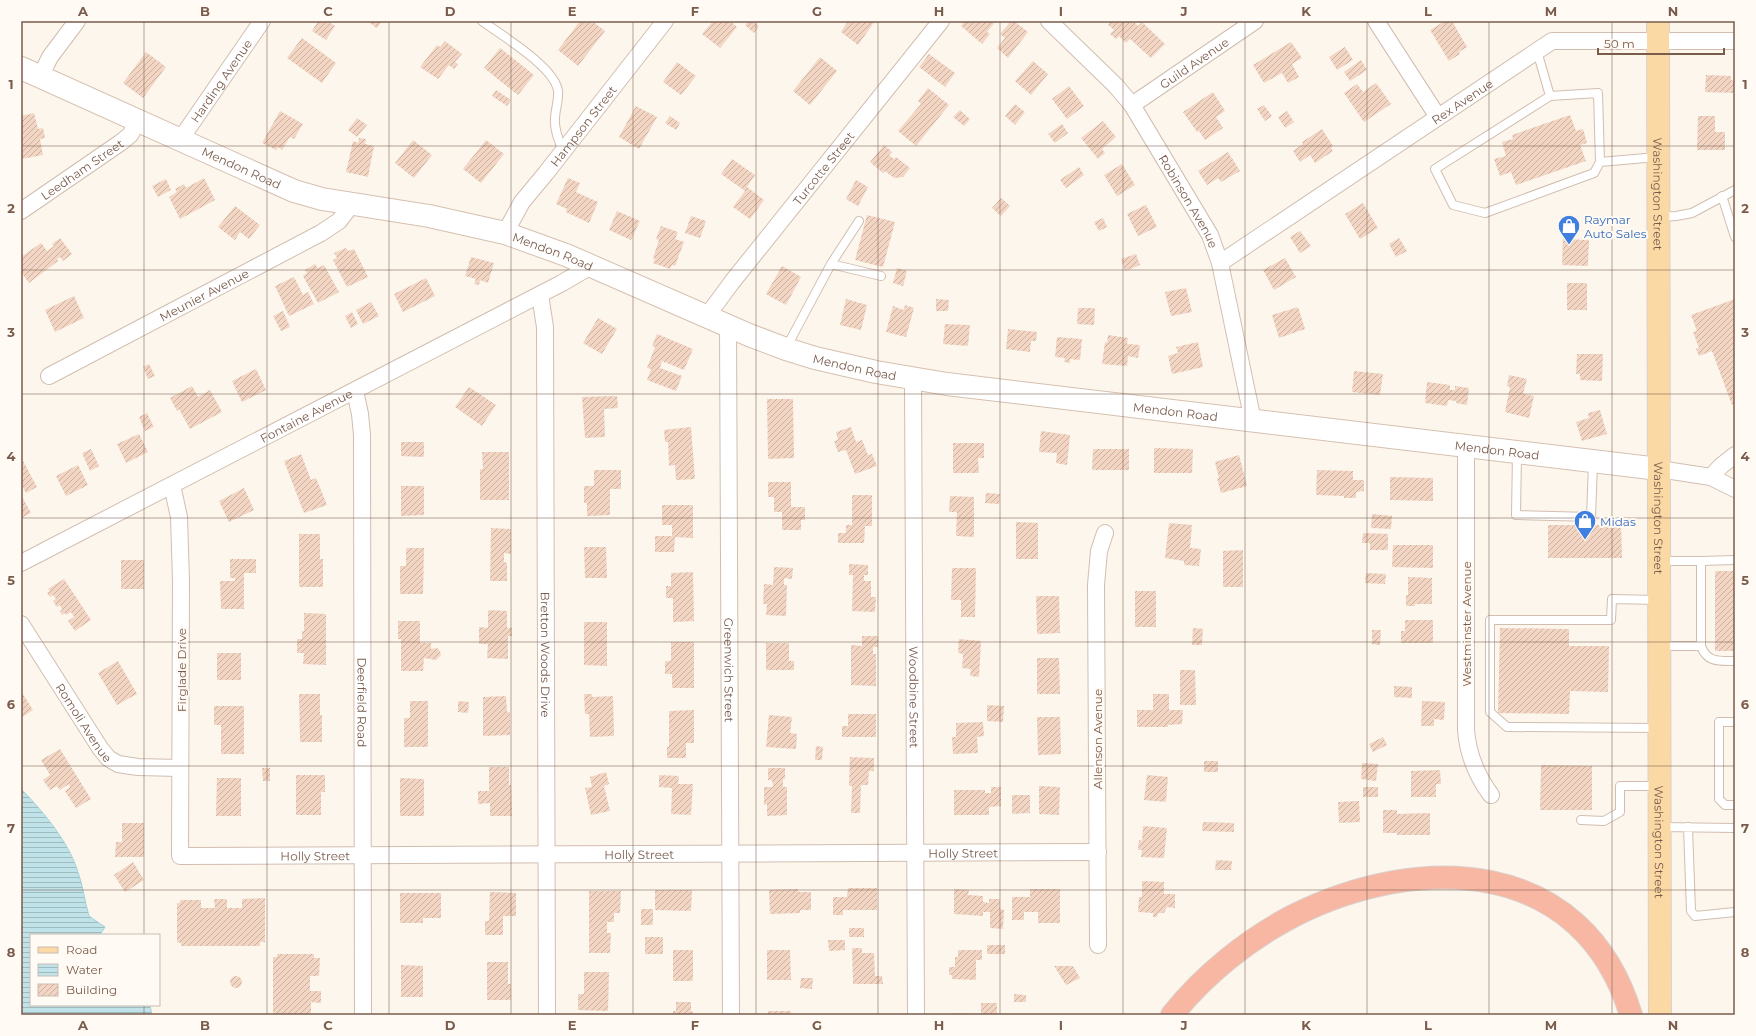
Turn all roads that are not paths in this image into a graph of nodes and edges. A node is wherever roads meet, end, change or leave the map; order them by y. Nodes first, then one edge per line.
1 (76, 21) edge
2 (262, 21) edge
3 (482, 21) edge
4 (665, 21) edge
5 (941, 21) edge
6 (1049, 21) edge
7 (1255, 21) edge
8 (1376, 21) edge
9 (1658, 31) edge
10 (1735, 41) edge
11 (1536, 52) junction
12 (31, 72) edge
13 (1550, 96) junction
14 (1132, 105) junction
15 (1438, 117) junction
16 (138, 121) junction
17 (180, 140) junction
18 (564, 151) junction
19 (1658, 156) junction
20 (1600, 162) junction
21 (1735, 190) edge
22 (1722, 196) junction
23 (352, 204) junction
24 (21, 211) edge
25 (1658, 217) junction
26 (859, 221) dead end
27 (505, 233) junction
28 (1735, 237) edge
29 (1220, 263) junction
30 (831, 264) junction
31 (591, 266) junction
32 (881, 276) dead end
33 (540, 295) junction
34 (707, 316) junction
35 (728, 326) junction
36 (786, 349) junction
37 (49, 376) dead end
38 (913, 379) junction
39 (355, 391) junction
40 (1253, 420) junction
41 (1466, 446) junction
42 (1517, 452) junction
43 (1735, 455) edge
44 (1593, 461) junction
45 (1659, 469) junction
46 (1711, 477) junction
47 (172, 485) junction
48 (1735, 489) edge
49 (1105, 533) dead end
50 (1735, 560) edge
51 (1659, 561) junction
52 (1701, 561) junction
53 (21, 563) edge
54 (1659, 600) junction
55 (21, 624) edge
56 (1659, 646) junction
57 (1701, 646) junction
58 (1735, 661) edge
59 (1735, 722) edge
60 (1659, 728) junction
61 (180, 768) junction
62 (1660, 786) junction
63 (1491, 795) dead end
64 (1735, 805) edge
65 (1581, 820) dead end
66 (1660, 826) junction
67 (1688, 827) junction
68 (1735, 828) edge
69 (1098, 852) junction
70 (730, 853) junction
71 (915, 853) junction
72 (546, 854) junction
73 (363, 855) junction
74 (180, 856) joint
75 (1735, 912) edge
76 (1098, 945) dead end
77 (363, 1015) edge
78 (547, 1015) edge
79 (731, 1015) edge
80 (916, 1015) edge
81 (1172, 1015) edge
82 (1631, 1015) edge
83 (1660, 1015) edge

1 - 12 street
2 - 17 street, Harding Avenue
3 - 18 lane
4 - 18 street, Hampson Street
5 - 34 street, Turcotte Street
6 - 14 street, Robinson Avenue
7 - 14 street, Guild Avenue
8 - 15 street
9 - 10 street, Rex Avenue
9 - 11 street, Rex Avenue
9 - 19 main road, Washington Street
11 - 13 lane
11 - 15 street, Rex Avenue
12 - 16 street, Mendon Road
13 - 20 lane
13 - 20 lane
14 - 29 street, Robinson Avenue
15 - 29 street, Rex Avenue
16 - 17 street, Mendon Road
16 - 24 street, Leedham Street
17 - 23 street, Mendon Road
18 - 27 street, Hampson Street
19 - 20 lane
19 - 25 main road, Washington Street
21 - 22 lane
22 - 25 lane
22 - 28 lane
23 - 27 street, Mendon Road
23 - 37 street, Meunier Avenue
25 - 45 main road, Washington Street
26 - 30 lane
27 - 31 street, Mendon Road
29 - 40 street, Robinson Avenue
30 - 32 lane
30 - 36 lane
31 - 33 street, Fontaine Avenue
31 - 34 street, Mendon Road
33 - 39 street, Fontaine Avenue
33 - 72 street, Bretton Woods Drive
34 - 35 street, Mendon Road
35 - 36 street, Mendon Road
35 - 70 street, Greenwich Street
36 - 38 street, Mendon Road
38 - 40 street, Mendon Road
38 - 71 street, Woodbine Street
39 - 47 street, Fontaine Avenue
39 - 73 street, Deerfield Road
40 - 41 street, Mendon Road
41 - 42 street, Mendon Road
41 - 63 street, Westminster Avenue
42 - 44 street, Mendon Road
42 - 44 lane
43 - 46 street
44 - 45 street, Mendon Road
45 - 46 street, Mendon Road
45 - 51 main road, Washington Street
46 - 48 street, Mendon Road
47 - 53 street, Fontaine Avenue
47 - 61 street, Firglade Drive
49 - 69 street, Allenson Avenue
50 - 52 lane
51 - 52 lane
51 - 54 main road, Washington Street
52 - 57 lane
54 - 56 main road, Washington Street
54 - 60 lane
55 - 61 street, Romoli Avenue
56 - 57 lane
56 - 60 main road, Washington Street
57 - 58 lane
59 - 64 lane
60 - 62 main road, Washington Street
61 - 74 street, Firglade Drive
62 - 65 lane
62 - 66 main road, Washington Street
66 - 67 lane
66 - 83 main road, Washington Street
67 - 68 lane
67 - 75 lane
69 - 71 street, Holly Street
69 - 76 street, Allenson Avenue
70 - 71 street, Holly Street
70 - 72 street, Holly Street
70 - 79 street, Greenwich Street
71 - 80 street, Woodbine Street
72 - 73 street, Holly Street
72 - 78 street, Bretton Woods Drive
73 - 74 street, Holly Street
73 - 77 street, Deerfield Road
81 - 82 highway

